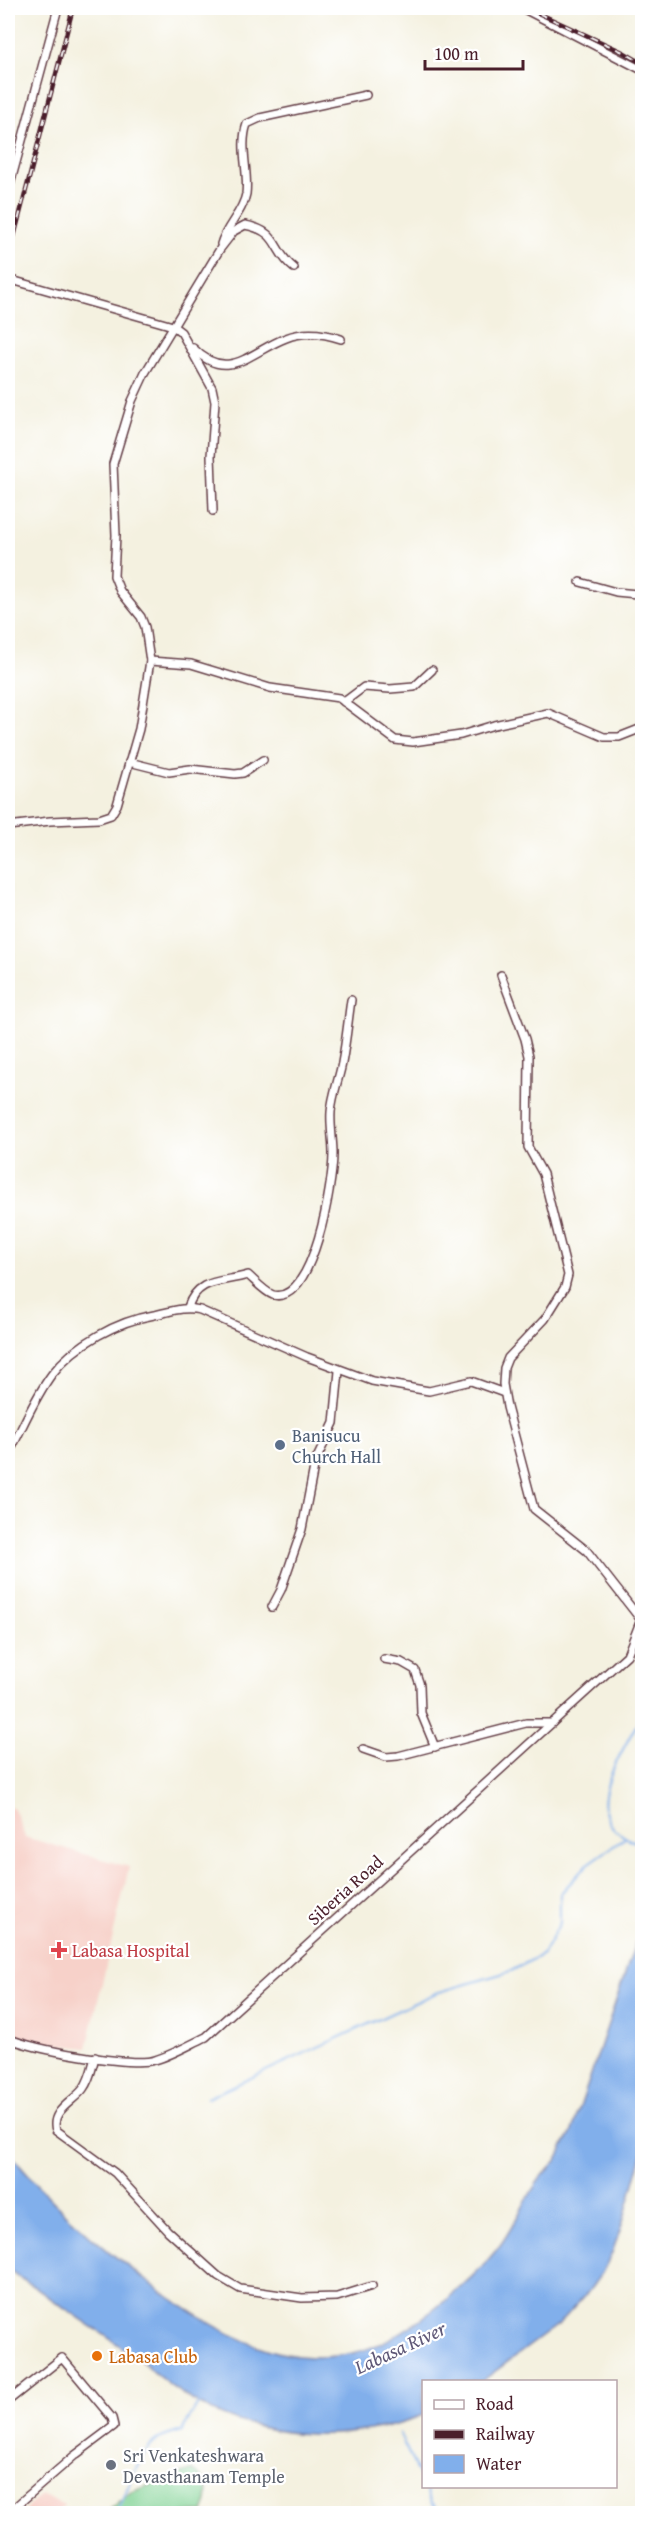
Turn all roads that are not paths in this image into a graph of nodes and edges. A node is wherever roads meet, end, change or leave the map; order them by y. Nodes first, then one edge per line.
1 (58, 8) edge
2 (522, 8) edge
3 (642, 70) edge
4 (366, 96) dead end
5 (8, 192) edge
6 (220, 249) junction
7 (294, 268) dead end
8 (8, 279) edge
9 (173, 326) junction
10 (341, 339) dead end
11 (187, 342) junction
12 (213, 511) dead end
13 (580, 582) dead end
14 (642, 600) edge
15 (150, 661) junction
16 (432, 670) dead end
17 (344, 702) junction
18 (642, 728) edge
19 (263, 760) dead end
20 (129, 762) junction
21 (8, 826) edge
22 (501, 975) dead end
23 (351, 1000) dead end
24 (188, 1307) junction
25 (339, 1371) junction
26 (504, 1393) junction
27 (8, 1455) edge
28 (272, 1607) dead end
29 (642, 1618) edge
30 (384, 1659) dead end
31 (552, 1723) junction
32 (435, 1747) junction
33 (363, 1749) dead end
34 (8, 2038) edge
35 (95, 2057) junction
36 (372, 2286) dead end
37 (8, 2400) edge
38 (8, 2513) edge

1 - 5 street
2 - 3 street
4 - 6 street
6 - 7 street
6 - 9 street
8 - 9 street
9 - 11 street
9 - 15 street
10 - 11 street
11 - 12 street
13 - 14 street
15 - 17 street
15 - 20 street
16 - 17 street
17 - 18 street
19 - 20 street
20 - 21 street
22 - 26 street
23 - 24 street
24 - 25 street
24 - 27 street
25 - 26 street
25 - 28 street
26 - 29 street
29 - 31 street, Siberia Road
30 - 32 street
31 - 32 street
31 - 35 street, Siberia Road
32 - 33 street
34 - 35 street, Siberia Road
35 - 36 street
37 - 38 street

